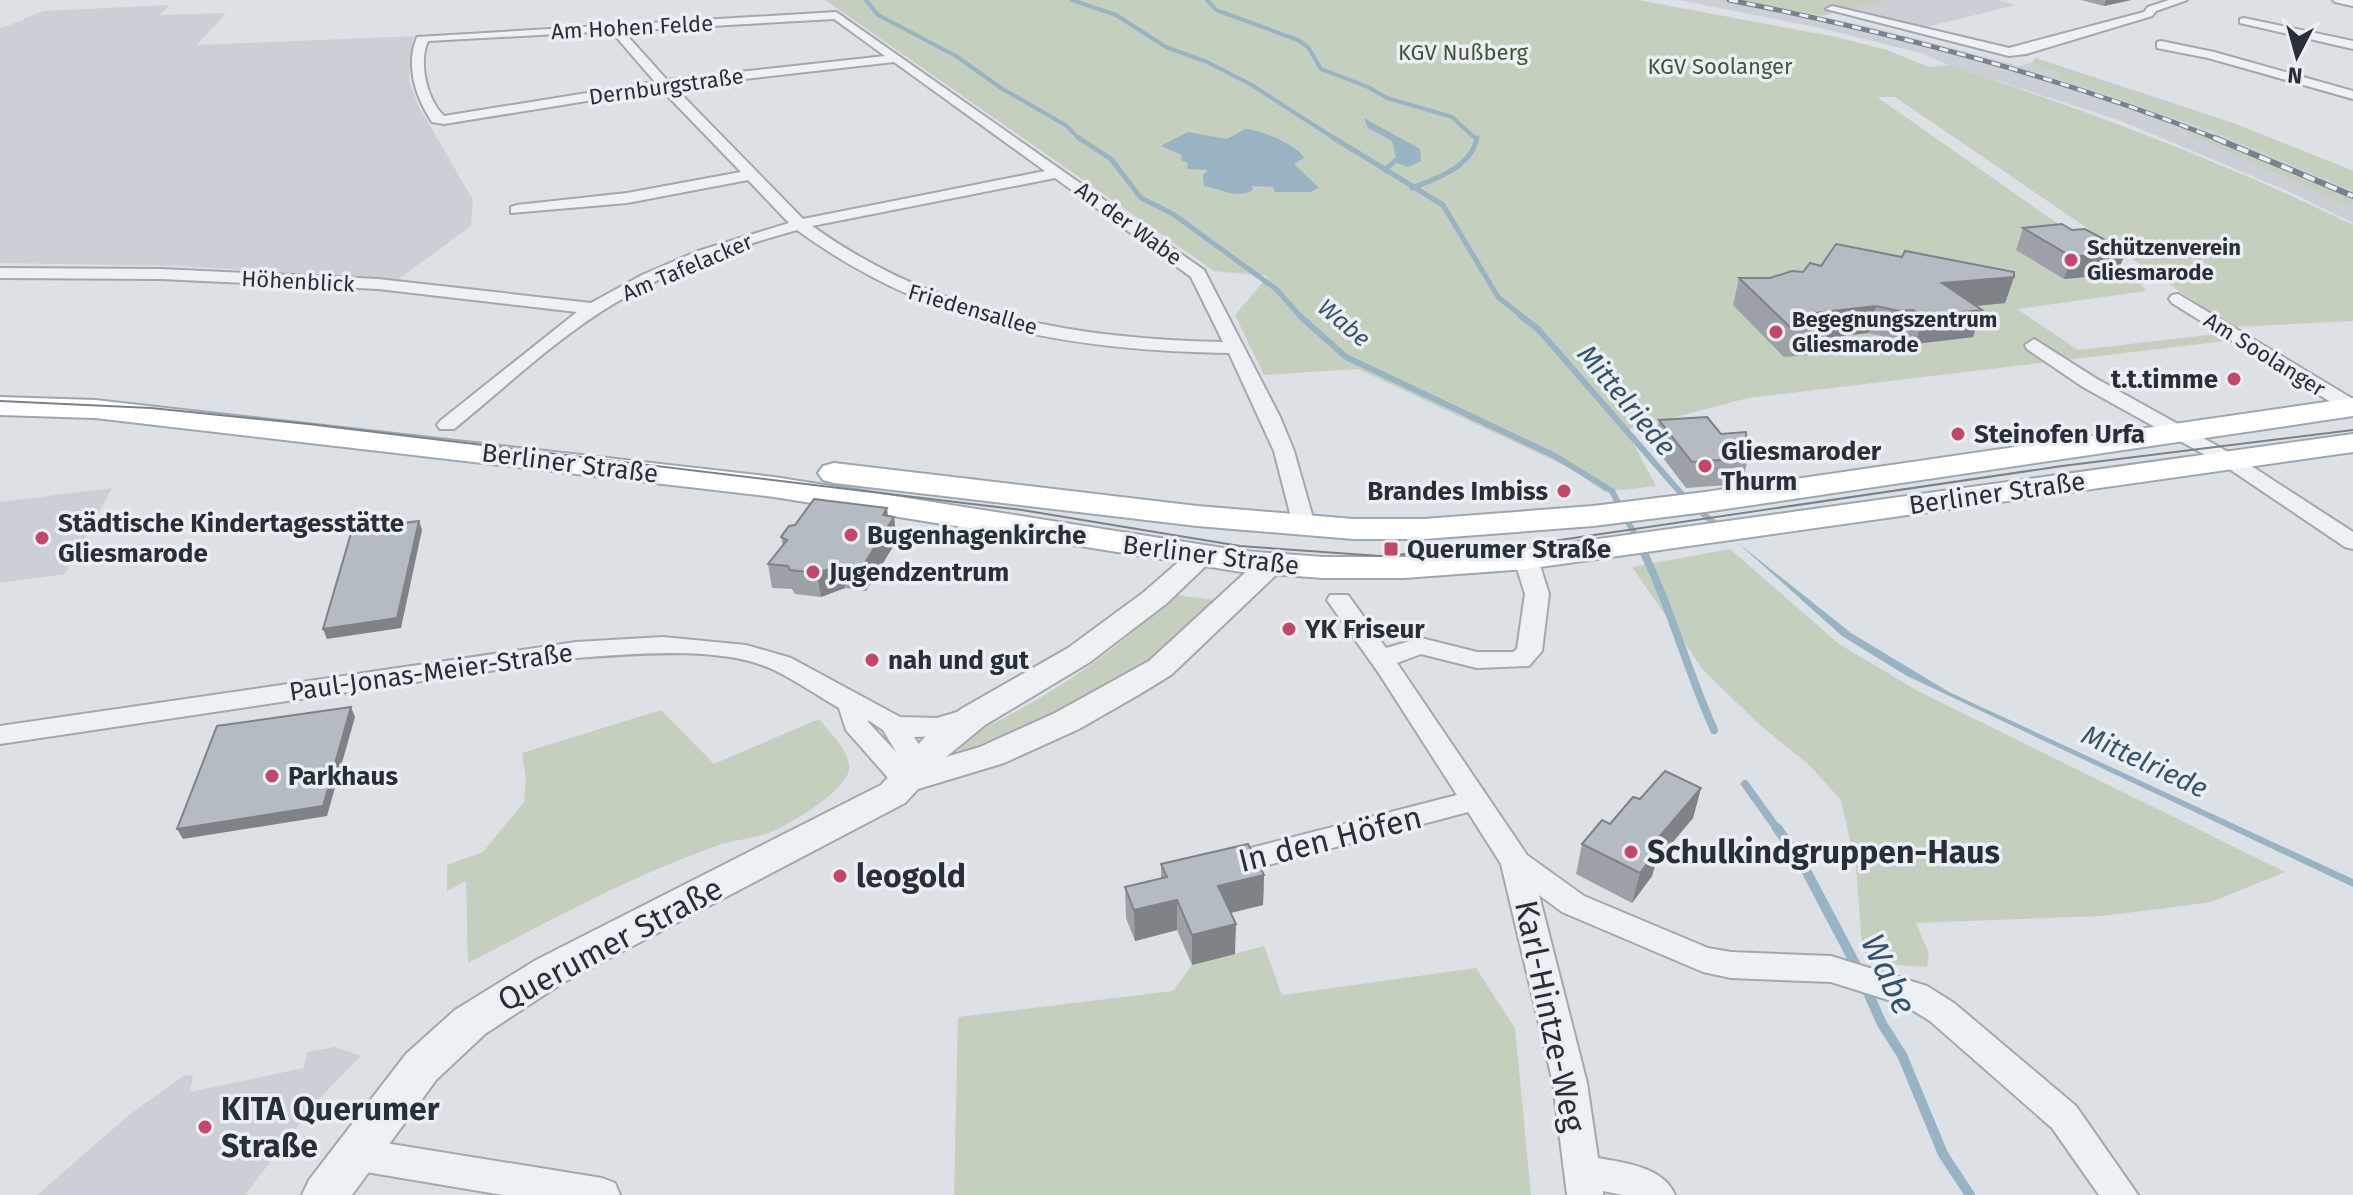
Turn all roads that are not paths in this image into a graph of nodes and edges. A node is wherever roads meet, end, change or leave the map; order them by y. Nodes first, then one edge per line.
1 (2181, 0) edge
2 (2339, 0) edge
3 (2353, 3) edge
4 (1832, 9) dead end
5 (836, 15) joint
6 (2244, 21) dead end
7 (617, 28) junction
8 (2161, 45) dead end
9 (2353, 45) edge
10 (897, 58) junction
11 (2353, 83) edge
12 (663, 85) junction
13 (2334, 89) junction
14 (2353, 95) edge
15 (437, 119) joint
16 (1059, 173) junction
17 (751, 175) junction
18 (517, 210) dead end
19 (800, 225) junction
20 (0, 273) edge
21 (2178, 299) dead end
22 (595, 309) junction
23 (2034, 345) dead end
24 (1234, 348) junction
25 (0, 389) edge
26 (0, 406) edge
27 (2352, 407) edge
28 (447, 425) junction
29 (2176, 433) junction
30 (2353, 443) edge
31 (2232, 462) junction
32 (1197, 516) junction
33 (1301, 532) junction
34 (1237, 539) junction
35 (2353, 542) edge
36 (1127, 545) junction
37 (1201, 557) junction
38 (1526, 559) junction
39 (1269, 566) junction
40 (1346, 585) junction
41 (1382, 661) junction
42 (852, 704) junction
43 (973, 717) junction
44 (892, 724) junction
45 (0, 735) edge
46 (906, 780) junction
47 (1474, 801) junction
48 (1516, 863) junction
49 (1199, 872) edge
50 (354, 1154) junction
51 (1583, 1183) edge
52 (325, 1195) edge
53 (602, 1195) edge
54 (1657, 1195) edge
55 (2120, 1195) edge

1 - 4 street
2 - 3 street
5 - 7 street, Am Hohen Felde
5 - 10 street, An der Wabe
6 - 9 street
7 - 12 street, Friedensallee
7 - 15 street, Am Hohen Felde
8 - 13 street
10 - 12 street, Dernburgstraße
10 - 16 street, An der Wabe
11 - 13 street
12 - 15 street, Dernburgstraße
12 - 17 street, Friedensallee
13 - 14 street
16 - 19 street, Am Tafelacker
16 - 24 street, An der Wabe
17 - 18 street
17 - 19 street, Friedensallee
19 - 22 street, Am Tafelacker
19 - 24 street, Friedensallee
20 - 22 street, Höhenblick
21 - 27 street, Am Soolanger
22 - 28 street, Am Tafelacker
23 - 29 street
24 - 33 street, An der Wabe
25 - 28 main road, Berliner Straße
26 - 36 main road, Berliner Straße
27 - 29 main road, Berliner Straße
28 - 32 main road, Berliner Straße
29 - 31 street
29 - 33 main road, Berliner Straße
30 - 31 main road, Berliner Straße
31 - 35 street
31 - 38 main road, Berliner Straße
32 - 33 main road, Berliner Straße
32 - 34 main road
33 - 34 main road
33 - 39 main road
33 - 40 main road
34 - 36 main road
34 - 37 main road
34 - 39 main road
36 - 37 main road, Berliner Straße
37 - 39 main road, Berliner Straße
37 - 43 street, Querumer Straße
38 - 40 main road, Berliner Straße
38 - 41 street
39 - 40 main road, Berliner Straße
39 - 46 street, Querumer Straße
40 - 41 street, Karl-Hintze-Weg
41 - 47 street, Karl-Hintze-Weg
42 - 44 street, Paul-Jonas-Meier-Straße
42 - 45 street, Paul-Jonas-Meier-Straße
42 - 46 street
43 - 44 street, Paul-Jonas-Meier-Straße
43 - 46 street, Querumer Straße
44 - 46 street
46 - 50 street, Querumer Straße
47 - 48 street, Karl-Hintze-Weg
47 - 49 street, In den Höfen
48 - 51 street, Karl-Hintze-Weg
48 - 55 street, Karl-Hintze-Weg
50 - 52 street, Querumer Straße
50 - 53 street
51 - 54 street, Karl-Hintze-Weg

